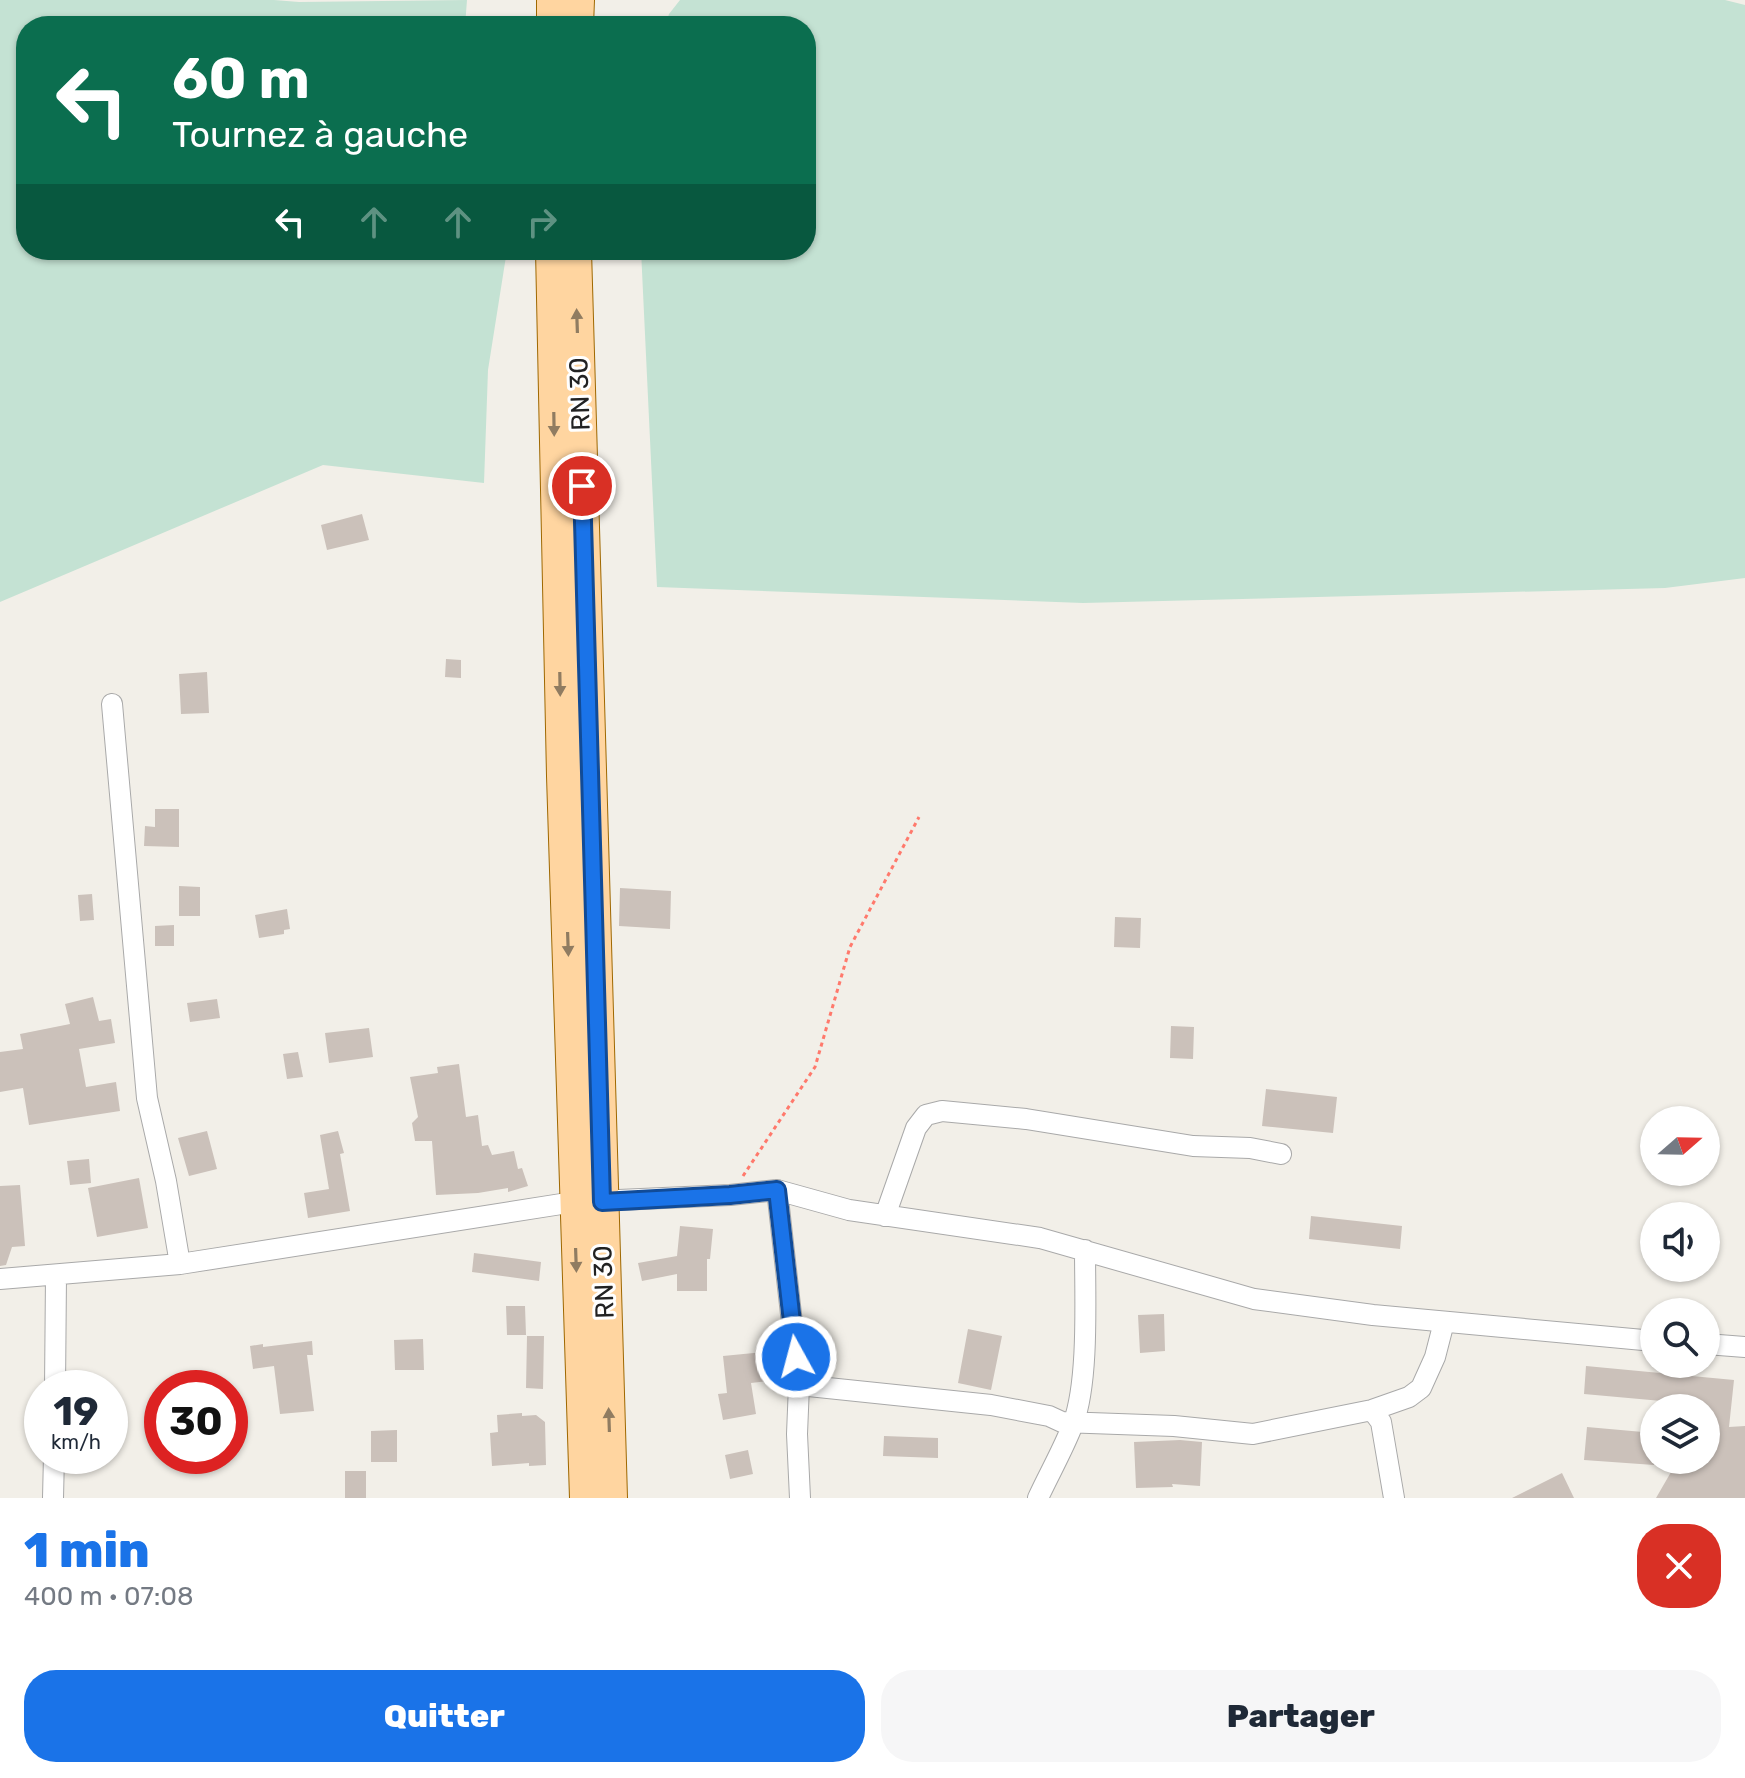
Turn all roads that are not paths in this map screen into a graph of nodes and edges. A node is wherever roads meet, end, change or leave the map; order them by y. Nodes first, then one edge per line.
1 (563, 260) edge
2 (112, 704) dead end
3 (1281, 1154) dead end
4 (777, 1190) junction
5 (588, 1202) junction
6 (885, 1216) junction
7 (1085, 1250) junction
8 (180, 1264) junction
9 (56, 1276) junction
10 (0, 1279) edge
11 (1444, 1322) junction
12 (1640, 1340) edge
13 (1720, 1345) edge
14 (1745, 1347) edge
15 (55, 1370) edge
16 (799, 1385) junction
17 (1372, 1410) junction
18 (1074, 1422) junction
19 (54, 1474) edge
20 (53, 1498) edge
21 (585, 1498) edge
22 (612, 1498) edge
23 (800, 1498) edge
24 (1038, 1498) edge
25 (1394, 1498) edge

1 - 5 main road, RN 30
2 - 8 street
3 - 6 street
4 - 5 street
4 - 6 street
4 - 16 street
5 - 8 street
5 -> 21 main road, RN 30
22 -> 5 main road, RN 30 / RN 30
6 - 7 street
7 - 11 street
7 - 18 street
8 - 9 street
9 - 10 street
9 - 15 street
11 - 12 street
11 - 17 street
13 - 14 street
16 - 18 street
16 - 23 street
17 - 18 street
17 - 25 street
18 - 24 street
19 - 20 street

